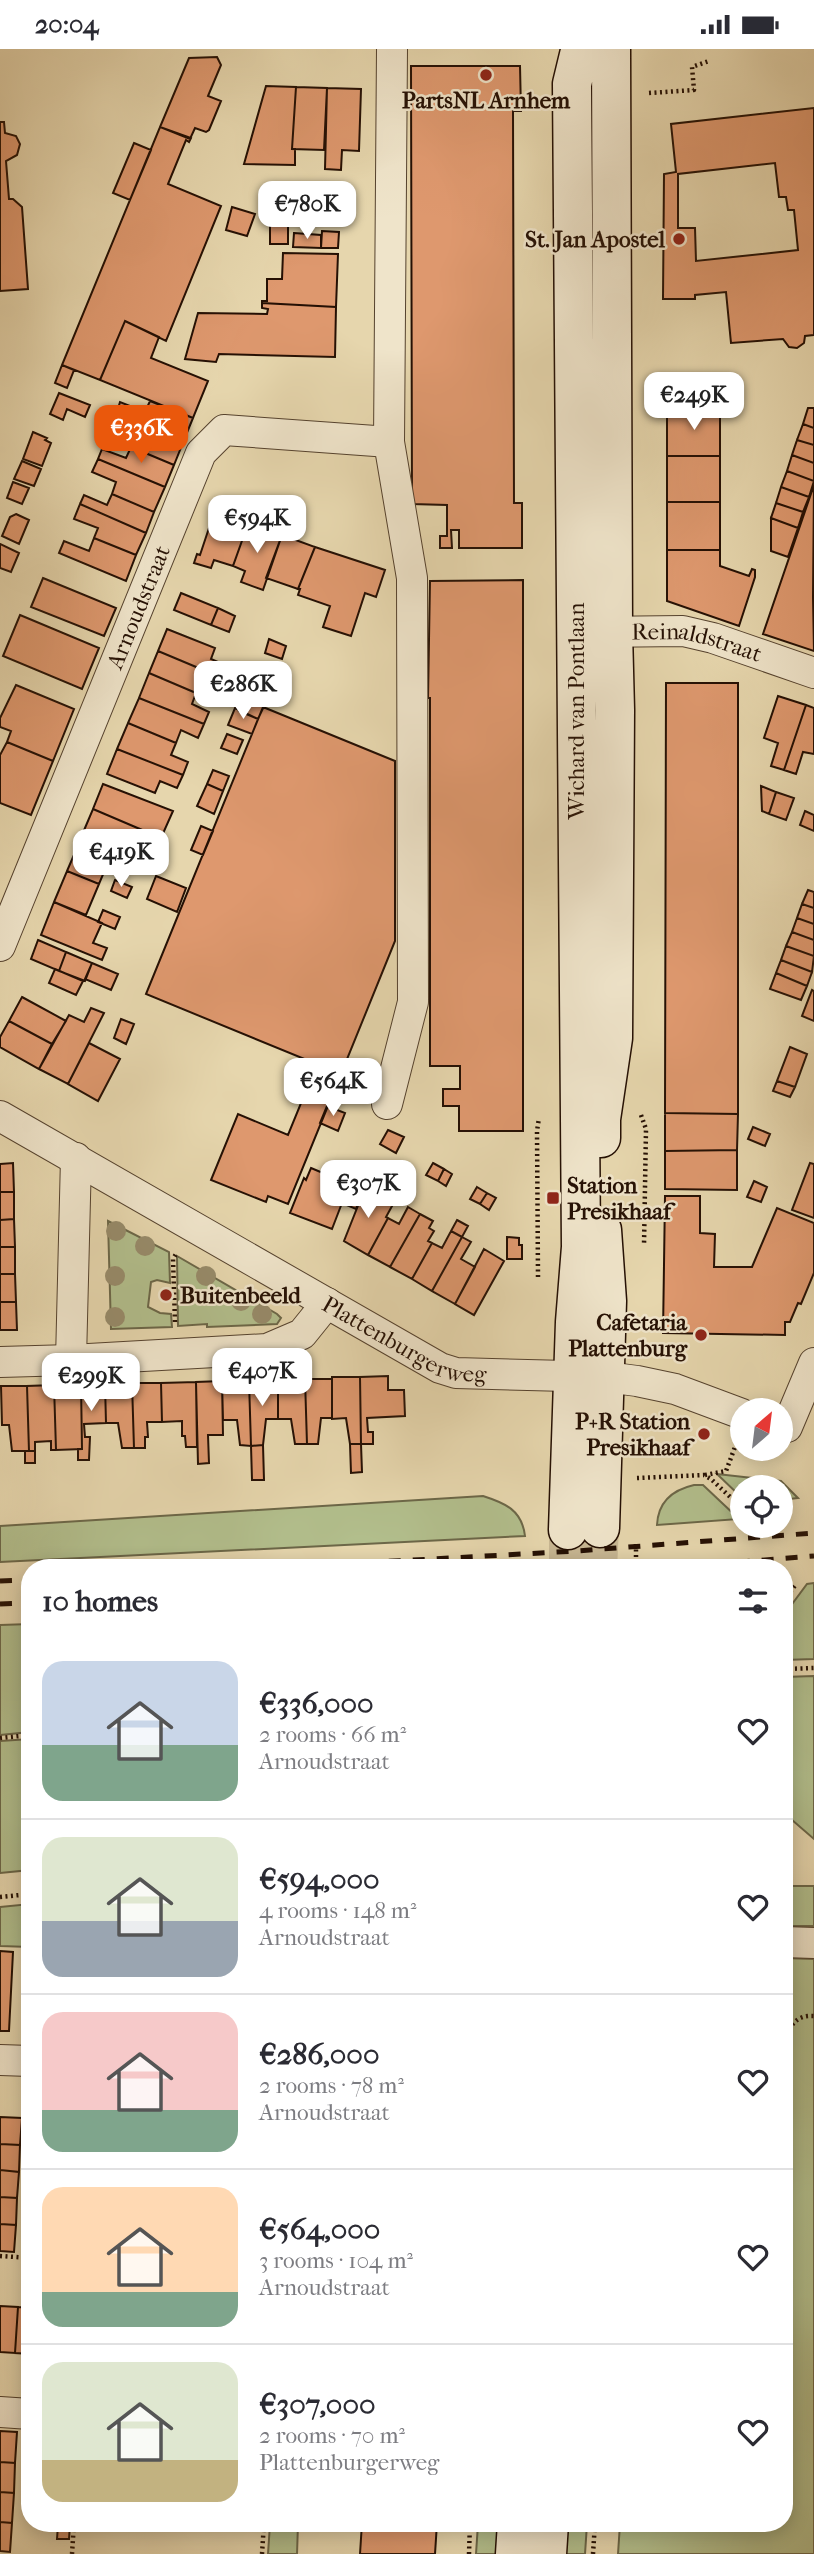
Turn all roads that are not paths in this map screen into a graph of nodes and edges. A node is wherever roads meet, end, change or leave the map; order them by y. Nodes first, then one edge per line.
1 (392, 49) edge
2 (584, 49) edge
3 (611, 49) edge
4 (388, 442) junction
5 (575, 632) junction
6 (613, 632) junction
7 (814, 673) edge
8 (0, 946) edge
9 (387, 1104) dead end
10 (0, 1116) edge
11 (76, 1158) junction
12 (327, 1303) junction
13 (71, 1360) junction
14 (0, 1362) edge
15 (814, 1363) edge
16 (590, 1377) junction
17 (730, 1421) edge
18 (794, 1427) edge
19 (584, 1529) tunnel mouth
20 (793, 1942) edge
21 (814, 1943) edge
22 (0, 2060) edge
23 (21, 2061) edge
24 (0, 2413) edge
25 (21, 2414) edge
26 (516, 2532) edge
27 (548, 2532) edge
28 (515, 2554) edge
29 (547, 2554) edge

1 - 4 street
2 - 5 street, Wichard van Pontlaan
3 - 6 street, Wichard van Pontlaan
4 - 8 street, Arnoudstraat
4 - 9 street
5 - 6 street, Reinaldstraat
5 - 16 street, Wichard van Pontlaan
6 - 7 street, Reinaldstraat
6 - 16 street, Wichard van Pontlaan
10 - 11 street, Plattenburgerweg
11 - 12 street, Plattenburgerweg
11 - 13 street
12 - 13 street
12 - 16 street, Plattenburgerweg
13 - 14 street
15 - 18 street
16 - 17 street, Plattenburgerweg
16 - 19 street
20 - 21 street
22 - 23 street
24 - 25 street
26 - 28 street
27 - 29 street

